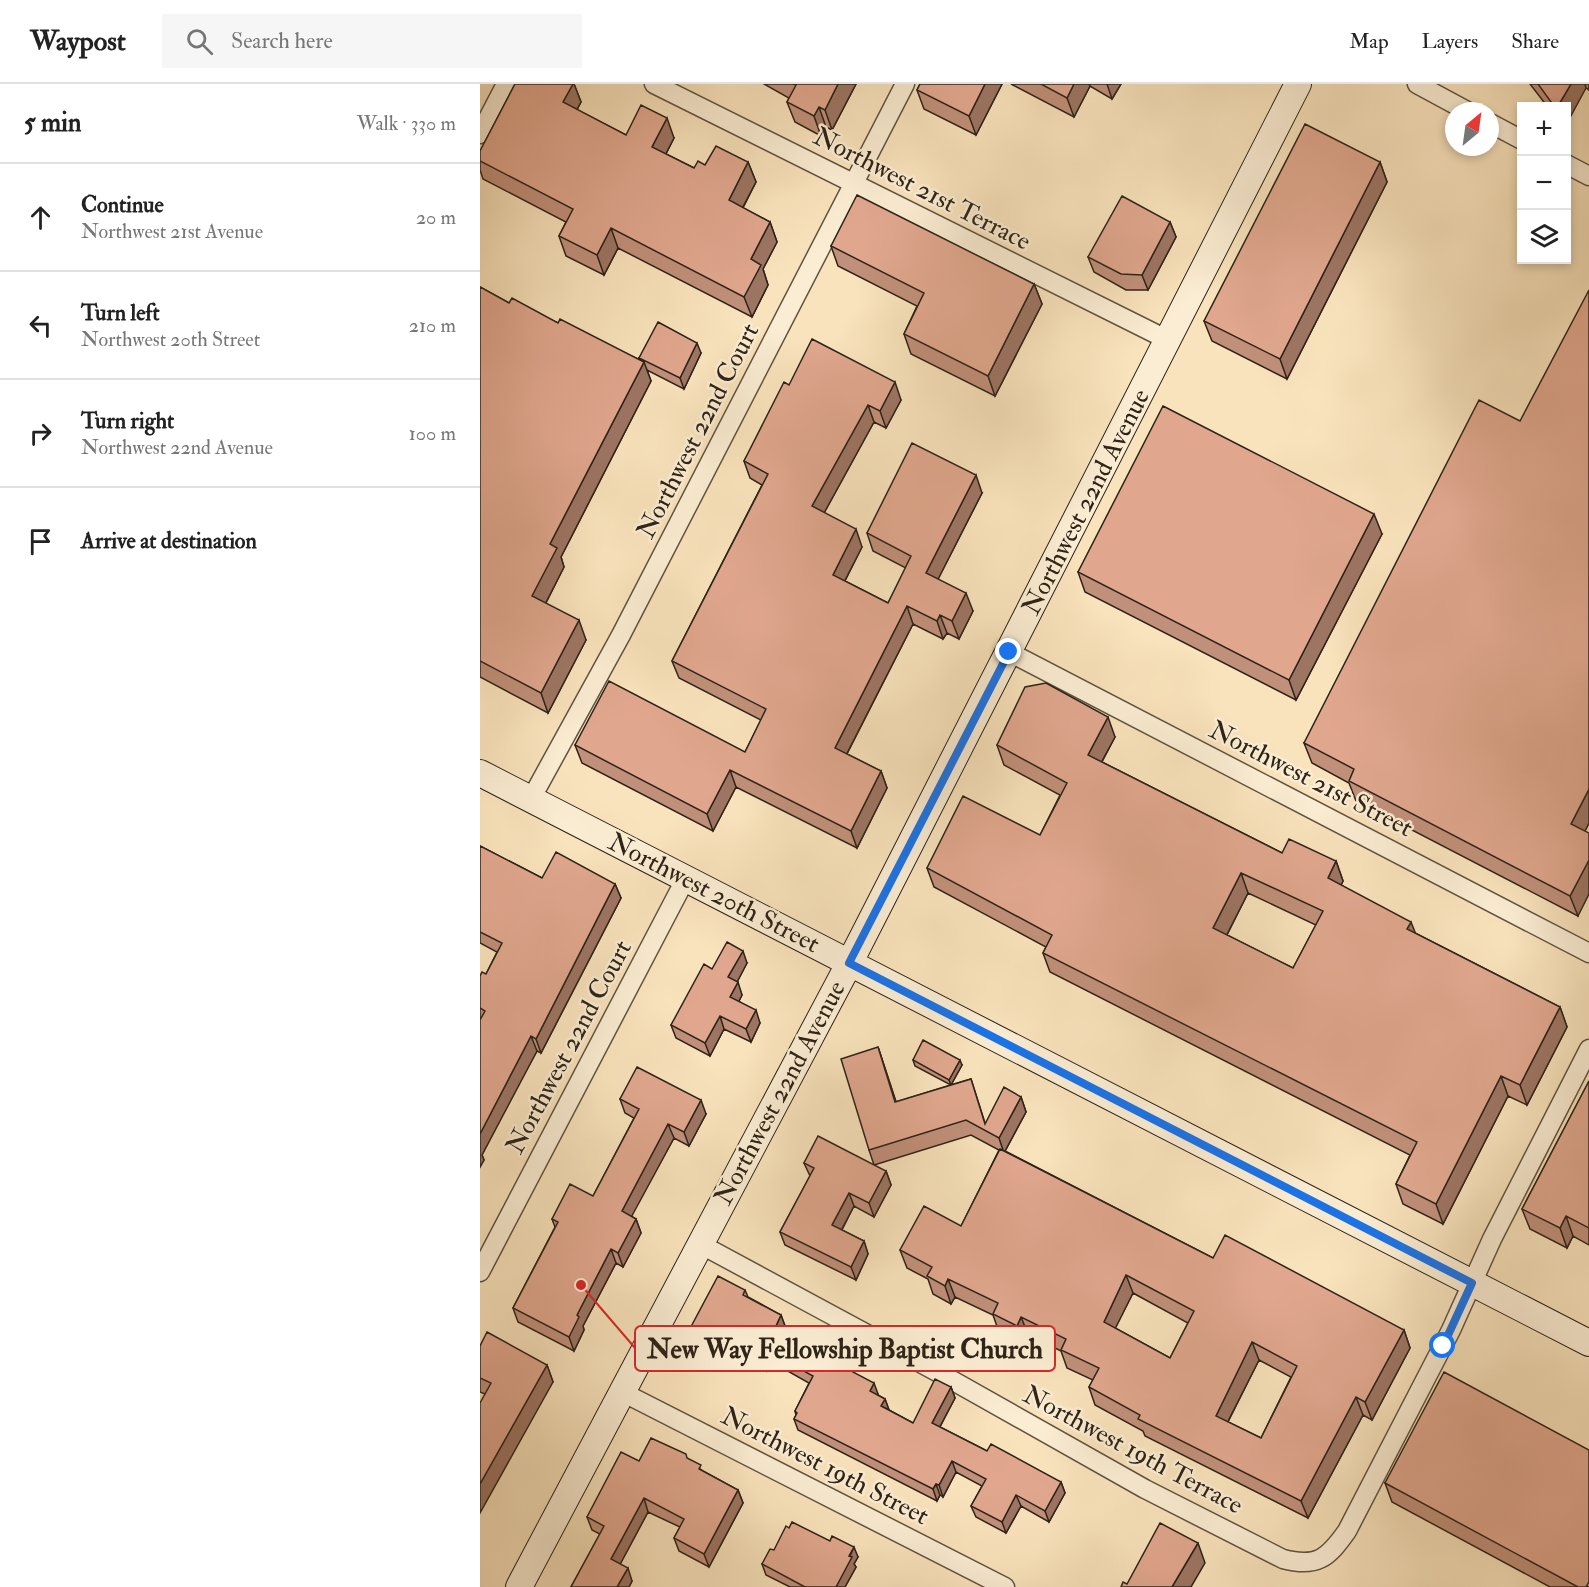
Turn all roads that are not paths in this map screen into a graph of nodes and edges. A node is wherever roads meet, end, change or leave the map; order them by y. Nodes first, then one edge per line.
1 (506, 84) edge
2 (654, 84) edge
3 (905, 84) edge
4 (1298, 84) edge
5 (1417, 84) edge
6 (1450, 102) edge
7 (1499, 128) edge
8 (480, 134) edge
9 (1517, 138) edge
10 (1571, 167) edge
11 (1589, 176) edge
12 (855, 182) junction
13 (1168, 340) junction
14 (1009, 652) junction
15 (480, 773) edge
16 (531, 799) junction
17 (686, 878) junction
18 (1589, 953) edge
19 (849, 963) junction
20 (1589, 1048) edge
21 (700, 1244) junction
22 (480, 1272) edge
23 (1472, 1283) junction
24 (1589, 1342) edge
25 (622, 1392) junction
26 (519, 1587) edge
27 (1005, 1587) edge

1 - 8 street
2 - 12 street, Northwest 21st Terrace
3 - 12 street, Northwest 22nd Court
4 - 13 main road, Northwest 22nd Avenue
5 - 6 street
7 - 9 street
10 - 11 street
12 - 13 street, Northwest 21st Terrace
12 - 16 street, Northwest 22nd Court
13 - 14 main road, Northwest 22nd Avenue
14 - 18 street, Northwest 21st Street
14 - 19 main road, Northwest 22nd Avenue
15 - 16 main road, Northwest 20th Street
16 - 17 main road, Northwest 20th Street
17 - 19 main road, Northwest 20th Street
17 - 22 street, Northwest 22nd Court
19 - 21 main road, Northwest 22nd Avenue
19 - 23 main road, Northwest 20th Street
20 - 23 street
21 - 23 street, Northwest 19th Terrace
21 - 25 main road, Northwest 22nd Avenue
23 - 24 main road, Northwest 20th Street
25 - 26 main road, Northwest 22nd Avenue
25 - 27 street, Northwest 19th Street

